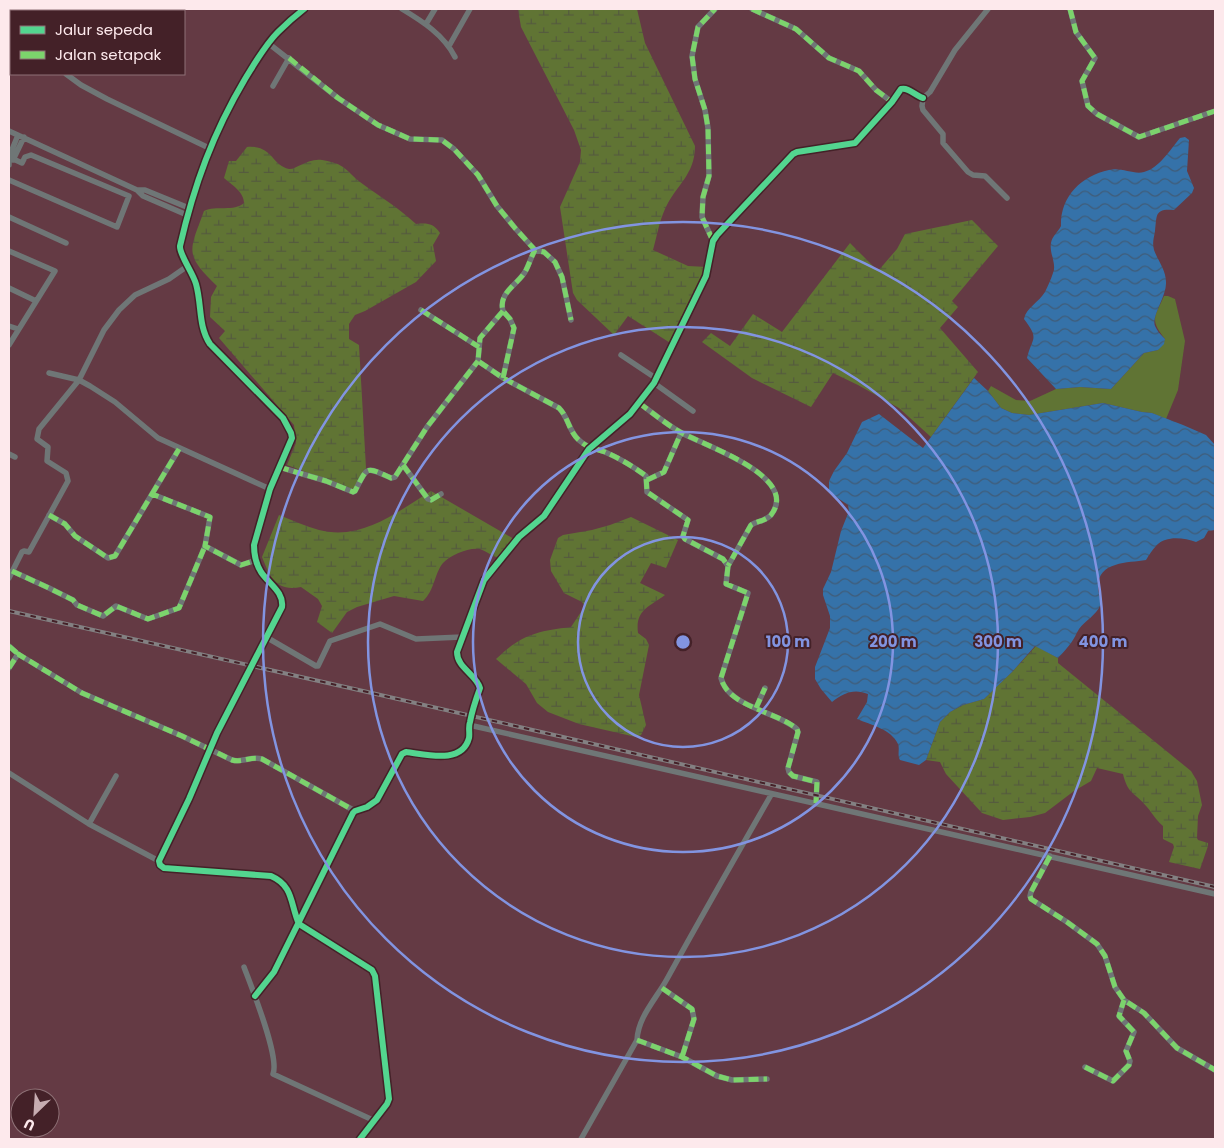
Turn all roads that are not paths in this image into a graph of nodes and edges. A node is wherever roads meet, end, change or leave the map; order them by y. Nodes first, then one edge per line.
1 (304, 9) edge
2 (402, 9) edge
3 (435, 9) edge
4 (470, 9) edge
5 (715, 9) edge
6 (752, 9) edge
7 (988, 9) edge
8 (1070, 9) edge
9 (426, 24) junction
10 (268, 43) junction
11 (449, 46) junction
12 (455, 56) dead end
13 (289, 58) junction
14 (67, 75) edge
15 (273, 86) dead end
16 (923, 98) junction
17 (892, 102) junction
18 (1215, 111) edge
19 (9, 130) edge
20 (21, 136) junction
21 (209, 148) junction
22 (10, 160) edge
23 (9, 180) edge
24 (137, 190) junction
25 (1007, 198) dead end
26 (189, 208) junction
27 (187, 216) junction
28 (9, 217) edge
29 (712, 241) junction
30 (66, 243) dead end
31 (535, 250) junction
32 (9, 251) edge
33 (189, 265) junction
34 (9, 288) edge
35 (36, 301) junction
36 (422, 310) dead end
37 (502, 312) junction
38 (571, 320) dead end
39 (9, 326) edge
40 (18, 329) junction
41 (9, 345) edge
42 (479, 347) junction
43 (621, 355) dead end
44 (478, 361) junction
45 (49, 373) dead end
46 (503, 378) junction
47 (79, 380) junction
48 (656, 381) junction
49 (640, 403) junction
50 (694, 410) dead end
51 (681, 433) junction
52 (179, 448) junction
53 (589, 449) junction
54 (9, 454) edge
55 (15, 457) dead end
56 (403, 465) junction
57 (279, 467) junction
58 (647, 480) junction
59 (270, 489) junction
60 (152, 494) junction
61 (441, 494) dead end
62 (49, 515) junction
63 (205, 546) junction
64 (256, 560) junction
65 (728, 566) junction
66 (12, 572) junction
67 (9, 578) edge
68 (266, 637) junction
69 (462, 637) junction
70 (9, 646) edge
71 (18, 654) junction
72 (9, 668) edge
73 (765, 688) dead end
74 (756, 708) junction
75 (469, 725) junction
76 (209, 749) junction
77 (9, 773) edge
78 (116, 776) dead end
79 (771, 794) junction
80 (816, 803) junction
81 (355, 811) junction
82 (90, 824) junction
83 (1050, 856) junction
84 (159, 861) junction
85 (1215, 894) edge
86 (298, 924) junction
87 (244, 967) dead end
88 (662, 988) junction
89 (255, 996) junction
90 (1124, 1000) junction
91 (637, 1040) junction
92 (682, 1057) junction
93 (1085, 1068) dead end
94 (1215, 1070) edge
95 (767, 1079) dead end
96 (375, 1121) junction
97 (360, 1139) edge
98 (581, 1139) edge

1 - 10 street
2 - 9 street
3 - 9 street
4 - 11 street
5 - 29 street
6 - 17 street
7 - 16 street
8 - 18 street
9 - 11 street
10 - 13 street
10 - 21 street
11 - 12 street
13 - 15 street
13 - 31 street
14 - 21 street
16 - 17 street
16 - 25 street
17 - 29 street
19 - 20 street
20 - 22 street
20 - 24 street
21 - 26 street
22 - 23 street
24 - 26 street
24 - 27 street
26 - 27 street
27 - 33 street
28 - 30 street
29 - 48 street
31 - 37 street
31 - 38 street
32 - 35 street
33 - 47 street
33 - 57 street
34 - 35 street
35 - 40 street
36 - 42 street
37 - 42 street
37 - 46 street
39 - 40 street
40 - 41 street
42 - 44 street
43 - 48 street
44 - 46 street
44 - 56 street
45 - 47 street
46 - 53 street
47 - 52 street
47 - 62 street
48 - 49 street
48 - 50 street
49 - 51 street
49 - 53 street
51 - 58 street
51 - 65 street
52 - 59 street
52 - 60 street
53 - 58 street
53 - 69 street
54 - 55 street
56 - 57 street
56 - 61 street
57 - 59 street
58 - 65 street
59 - 64 street
60 - 62 street
60 - 63 street
62 - 66 street
63 - 64 street
63 - 66 street
64 - 68 street
65 - 74 street
66 - 67 street
68 - 69 street
68 - 76 street
69 - 75 street
70 - 71 street
71 - 72 street
71 - 76 street
73 - 74 street
74 - 80 street
75 - 79 street
75 - 81 street
76 - 81 street
76 - 84 street
77 - 82 street
78 - 82 street
79 - 80 street
79 - 88 street
80 - 83 street
81 - 86 street
82 - 84 street
83 - 85 street
83 - 90 street
84 - 86 street
86 - 89 street
86 - 96 street
87 - 89 street
88 - 91 street
88 - 92 street
89 - 96 street
90 - 93 street
90 - 94 street
91 - 92 street
91 - 98 street
92 - 95 street
96 - 97 street

